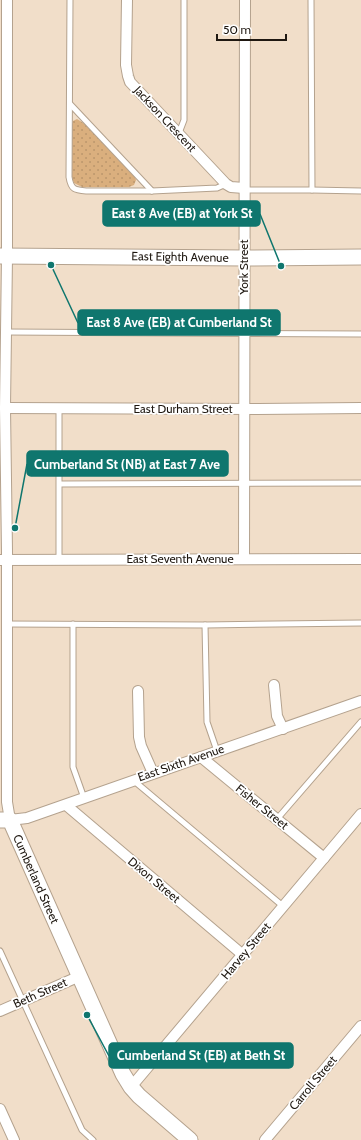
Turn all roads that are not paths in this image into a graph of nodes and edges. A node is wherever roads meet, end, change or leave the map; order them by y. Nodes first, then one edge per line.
1 (7, 0) edge
2 (70, 0) edge
3 (127, 0) edge
4 (184, 0) edge
5 (245, 0) edge
6 (311, 0) edge
7 (3, 86) edge
8 (70, 104) junction
9 (179, 133) junction
10 (226, 184) junction
11 (244, 189) junction
12 (312, 190) junction
13 (152, 191) junction
14 (361, 191) edge
15 (4, 194) edge
16 (4, 256) edge
17 (361, 257) edge
18 (244, 258) junction
19 (6, 332) junction
20 (244, 333) junction
21 (361, 334) edge
22 (5, 408) junction
23 (59, 408) junction
24 (361, 408) edge
25 (245, 409) junction
26 (361, 483) edge
27 (60, 484) junction
28 (245, 484) junction
29 (59, 559) junction
30 (244, 559) junction
31 (361, 559) edge
32 (4, 560) edge
33 (361, 623) edge
34 (7, 624) junction
35 (73, 624) junction
36 (204, 625) junction
37 (4, 685) edge
38 (274, 685) dead end
39 (138, 691) dead end
40 (361, 701) edge
41 (361, 722) edge
42 (283, 729) junction
43 (217, 751) junction
44 (201, 757) junction
45 (4, 772) edge
46 (153, 773) junction
47 (133, 780) junction
48 (84, 798) junction
49 (66, 805) junction
50 (361, 814) edge
51 (277, 819) junction
52 (5, 820) edge
53 (324, 858) junction
54 (284, 907) junction
55 (0, 951) edge
56 (243, 955) junction
57 (80, 976) junction
58 (22, 1001) junction
59 (0, 1011) edge
60 (361, 1026) edge
61 (131, 1087) junction
62 (0, 1109) edge
63 (14, 1140) edge
64 (93, 1140) edge
65 (190, 1140) edge
66 (265, 1140) edge

1 - 7 street, Cumberland Street
2 - 8 lane
3 - 9 street, Jackson Crescent
4 - 9 lane
5 - 11 street, York Street
6 - 12 lane
7 - 15 street, Cumberland Street
8 - 13 lane
8 - 13 lane
9 - 10 street, Jackson Crescent
10 - 11 street
10 - 13 lane
11 - 12 lane
11 - 18 street, York Street
12 - 14 lane
15 - 16 street, Cumberland Street
16 - 18 street, East Eighth Avenue
16 - 19 street, Cumberland Street
17 - 18 street, East Eighth Avenue
18 - 20 street, York Street
19 - 20 lane
19 - 22 street, Cumberland Street
20 - 21 lane
20 - 25 street, York Street
22 - 23 street, East Durham Street
22 - 32 street, Cumberland Street
23 - 25 street, East Durham Street
23 - 27 lane
24 - 25 street, East Durham Street
25 - 28 street, York Street
26 - 28 lane
27 - 28 lane
27 - 29 lane
28 - 30 street, York Street
29 - 30 street, East Seventh Avenue
29 - 32 street, East Seventh Avenue
30 - 31 street, East Seventh Avenue
32 - 34 street, Cumberland Street
33 - 36 lane
34 - 35 lane
34 - 37 street, Cumberland Street
35 - 36 lane
35 - 48 lane
36 - 43 lane
37 - 45 street, Cumberland Street
38 - 42 street
39 - 46 street
40 - 42 street, East Sixth Avenue
41 - 51 lane
42 - 43 street, East Sixth Avenue
43 - 44 street, East Sixth Avenue
44 - 46 street, East Sixth Avenue
44 - 51 street, Fisher Street
45 - 52 street, Cumberland Street
46 - 47 street, East Sixth Avenue
47 - 48 street, East Sixth Avenue
47 - 54 lane
48 - 49 street, East Sixth Avenue
49 - 52 street, East Sixth Avenue
49 - 56 street, Dixon Street
50 - 53 street, Harvey Street
51 - 53 street, Fisher Street
52 - 57 street, Cumberland Street
53 - 54 street, Harvey Street
54 - 56 street, Harvey Street
55 - 58 lane
56 - 61 street, Harvey Street
57 - 58 street, Beth Street
57 - 61 street, Cumberland Street
58 - 59 street, Beth Street
58 - 64 lane
60 - 66 street, Carroll Street
61 - 65 street, Cumberland Street
62 - 63 street

